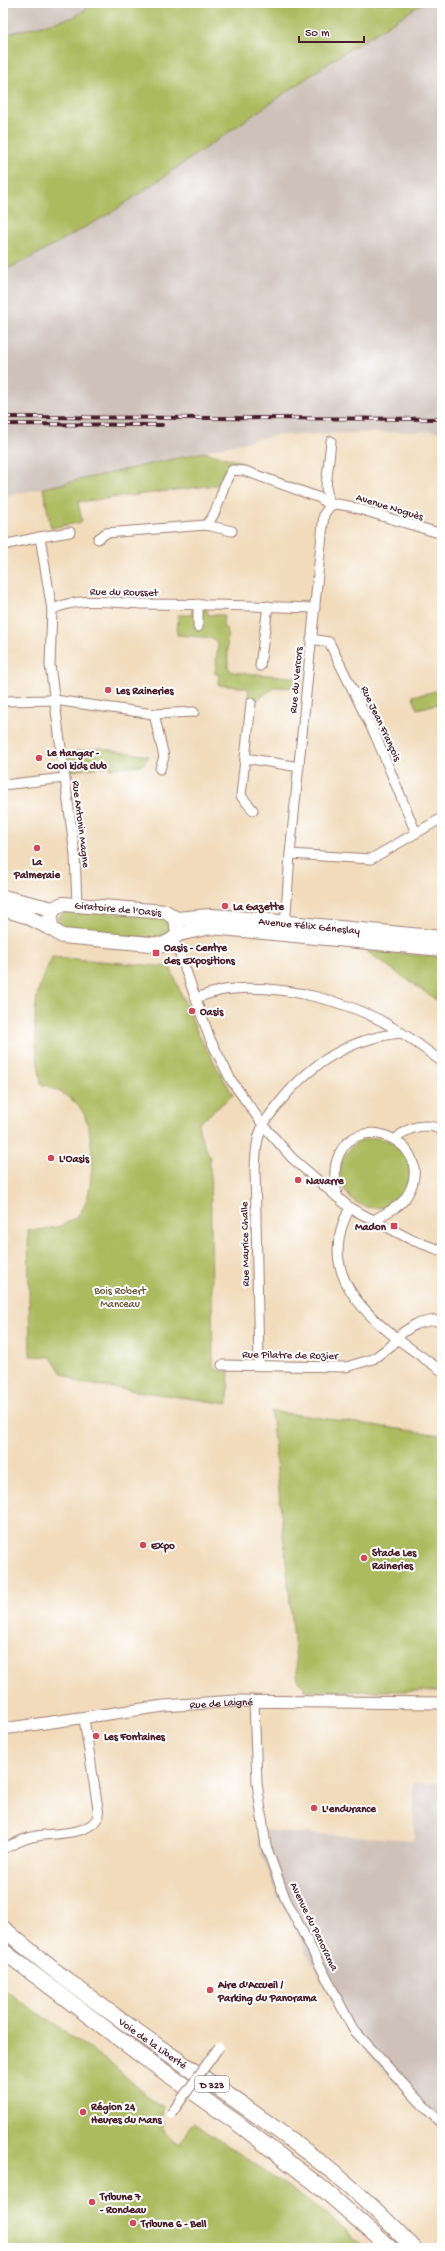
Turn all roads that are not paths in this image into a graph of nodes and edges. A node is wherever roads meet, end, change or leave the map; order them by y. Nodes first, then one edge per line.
1 (331, 441) dead end
2 (330, 506) junction
3 (206, 525) junction
4 (232, 531) dead end
5 (70, 532) dead end
6 (442, 534) edge
7 (40, 537) junction
8 (98, 539) dead end
9 (3, 545) edge
10 (198, 604) junction
11 (268, 606) junction
12 (315, 608) junction
13 (52, 610) junction
14 (198, 627) dead end
15 (311, 639) junction
16 (260, 666) dead end
17 (54, 700) junction
18 (3, 701) edge
19 (251, 703) dead end
20 (194, 712) dead end
21 (154, 714) junction
22 (245, 758) junction
23 (299, 766) junction
24 (160, 769) dead end
25 (64, 778) junction
26 (3, 785) edge
27 (253, 810) dead end
28 (442, 818) edge
29 (416, 834) junction
30 (290, 854) junction
31 (3, 897) edge
32 (77, 904) junction
33 (3, 909) edge
34 (53, 909) junction
35 (176, 919) junction
36 (285, 928) junction
37 (52, 929) junction
38 (175, 937) junction
39 (442, 938) edge
40 (442, 949) edge
41 (196, 998) junction
42 (401, 1032) junction
43 (442, 1062) edge
44 (263, 1125) junction
45 (442, 1131) edge
46 (396, 1139) junction
47 (336, 1197) junction
48 (350, 1208) junction
49 (374, 1220) junction
50 (442, 1251) edge
51 (442, 1323) edge
52 (396, 1339) junction
53 (222, 1365) dead end
54 (259, 1365) junction
55 (442, 1371) edge
56 (254, 1701) junction
57 (442, 1704) edge
58 (84, 1719) junction
59 (3, 1729) edge
60 (3, 1849) edge
61 (3, 1928) edge
62 (3, 1951) edge
63 (220, 2047) dead end
64 (171, 2114) dead end
65 (442, 2124) edge
66 (390, 2248) edge
67 (414, 2248) edge

1 - 2 street
2 - 3 street
2 - 6 street, Avenue Noguès
2 - 12 street, Rue du Vercors
3 - 4 street
3 - 8 street
5 - 7 street
7 - 9 street
7 - 13 street, Rue Antonin Magne
10 - 11 street, Rue du Rousset
10 - 13 street, Rue du Rousset
10 - 14 street
11 - 12 street, Rue du Rousset
11 - 16 street
12 - 15 street, Rue du Vercors
13 - 17 street, Rue Antonin Magne
15 - 23 street, Rue du Vercors
15 - 29 street, Rue Jean François
17 - 18 street
17 - 21 street
17 - 25 street, Rue Antonin Magne
19 - 22 street
20 - 21 street
21 - 24 street
22 - 23 street
22 - 27 street
23 - 30 street, Rue du Vercors
25 - 26 street
25 - 32 street, Rue Antonin Magne
28 - 29 street
29 - 30 street
30 - 36 street, Rue du Vercors
31 - 34 main road
32 - 34 main road, Giratoire de l'Oasis
32 - 35 main road, Giratoire de l'Oasis
33 - 37 main road
34 - 37 main road
35 - 36 main road, Avenue Félix Géneslay
35 - 38 main road, Giratoire de l'Oasis
36 - 38 main road, Avenue Félix Géneslay
36 - 39 main road, Avenue Félix Géneslay
36 - 40 main road, Avenue Félix Géneslay
37 - 38 main road
38 - 41 street
41 - 42 street
41 - 44 street
42 - 43 street
42 - 44 street, Rue Maurice Challe
44 - 47 street
44 - 54 street, Rue Maurice Challe
45 - 46 street
46 - 47 street
46 - 49 street
47 - 48 street
48 - 49 street
48 - 52 street
49 - 50 street
51 - 52 street, Rue Pilatre de Rozier
52 - 54 street, Rue Pilatre de Rozier
52 - 55 street
53 - 54 street, Rue Pilatre de Rozier
56 - 57 street, Rue de Laigné
56 - 58 street, Rue de Laigné
56 - 65 street, Avenue du Panorama
58 - 59 street, Rue de Laigné
58 - 60 street
61 - 67 highway, Voie de la Liberté / D 323
62 - 66 highway, Voie de la Liberté / D 323
63 - 64 street, bridge

